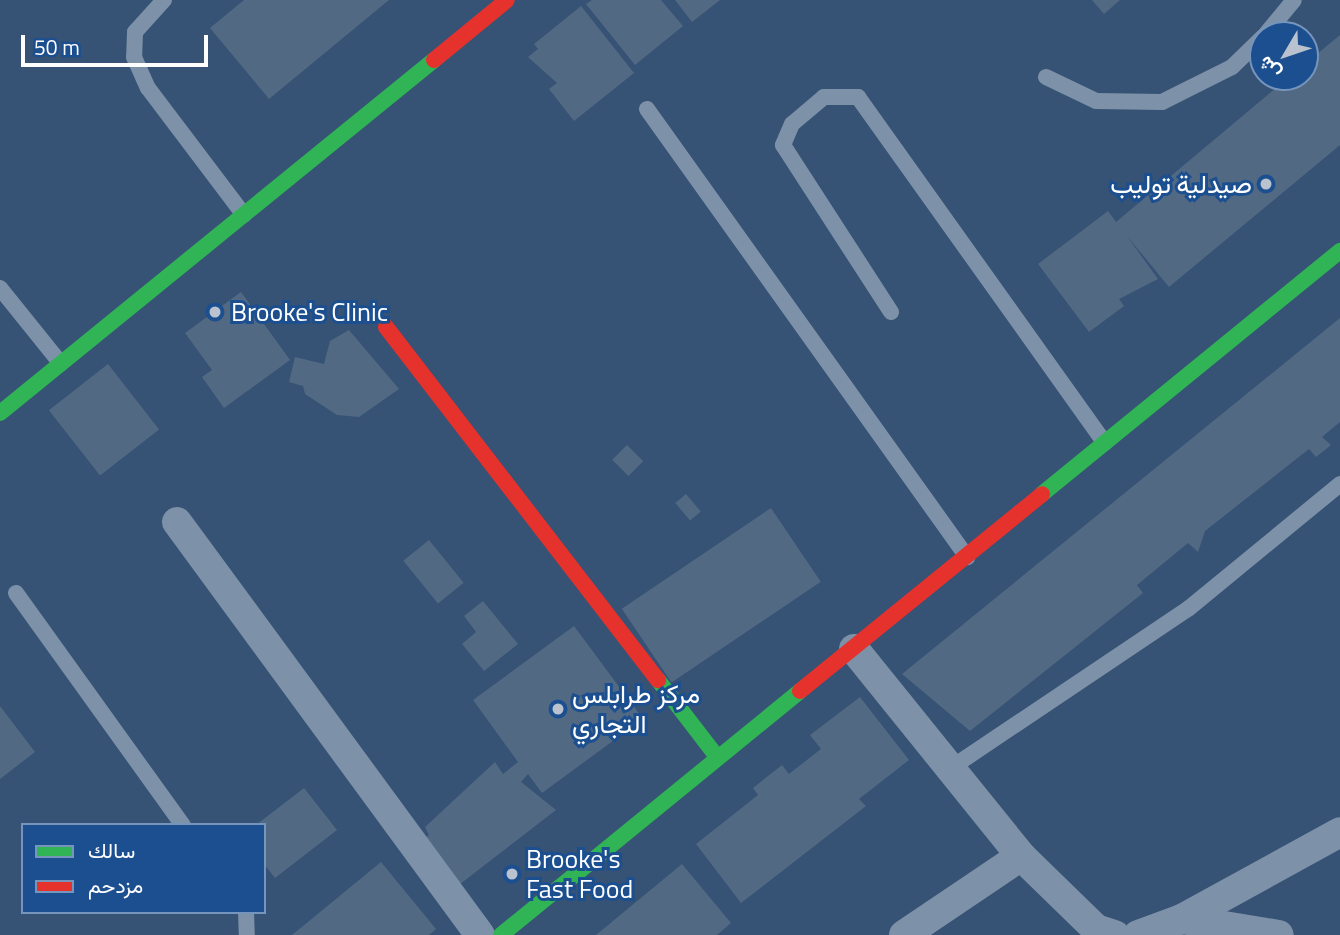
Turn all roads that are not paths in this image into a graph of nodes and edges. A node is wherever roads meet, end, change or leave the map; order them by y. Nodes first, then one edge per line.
1 (164, 0) edge
2 (507, 0) edge
3 (1294, 0) edge
4 (1276, 21) edge
5 (1249, 51) edge
6 (1046, 77) dead end
7 (647, 109) dead end
8 (244, 215) junction
9 (1340, 251) edge
10 (0, 288) edge
11 (891, 312) dead end
12 (386, 327) dead end
13 (61, 364) junction
14 (0, 413) edge
15 (1105, 443) junction
16 (1340, 484) edge
17 (177, 522) dead end
18 (967, 557) junction
19 (16, 593) dead end
20 (854, 649) junction
21 (717, 757) junction
22 (951, 768) junction
23 (182, 823) edge
24 (1340, 832) edge
25 (1021, 856) junction
26 (246, 914) edge
27 (1182, 919) junction
28 (247, 935) edge
29 (480, 935) edge
30 (501, 935) edge
31 (904, 935) edge
32 (1115, 935) edge
33 (1138, 935) edge
34 (1279, 935) edge

1 - 8 lane
2 - 8 street
3 - 4 lane
5 - 6 lane
7 - 18 lane
8 - 13 street
9 - 15 street
10 - 13 lane
11 - 15 lane
12 - 21 street
13 - 14 street
15 - 18 street
16 - 22 lane
17 - 29 street
18 - 20 street
19 - 23 lane
20 - 21 street
20 - 22 street
21 - 30 street
22 - 25 street
24 - 27 street
25 - 31 street
25 - 32 street
26 - 28 lane
27 - 33 street
27 - 34 street

